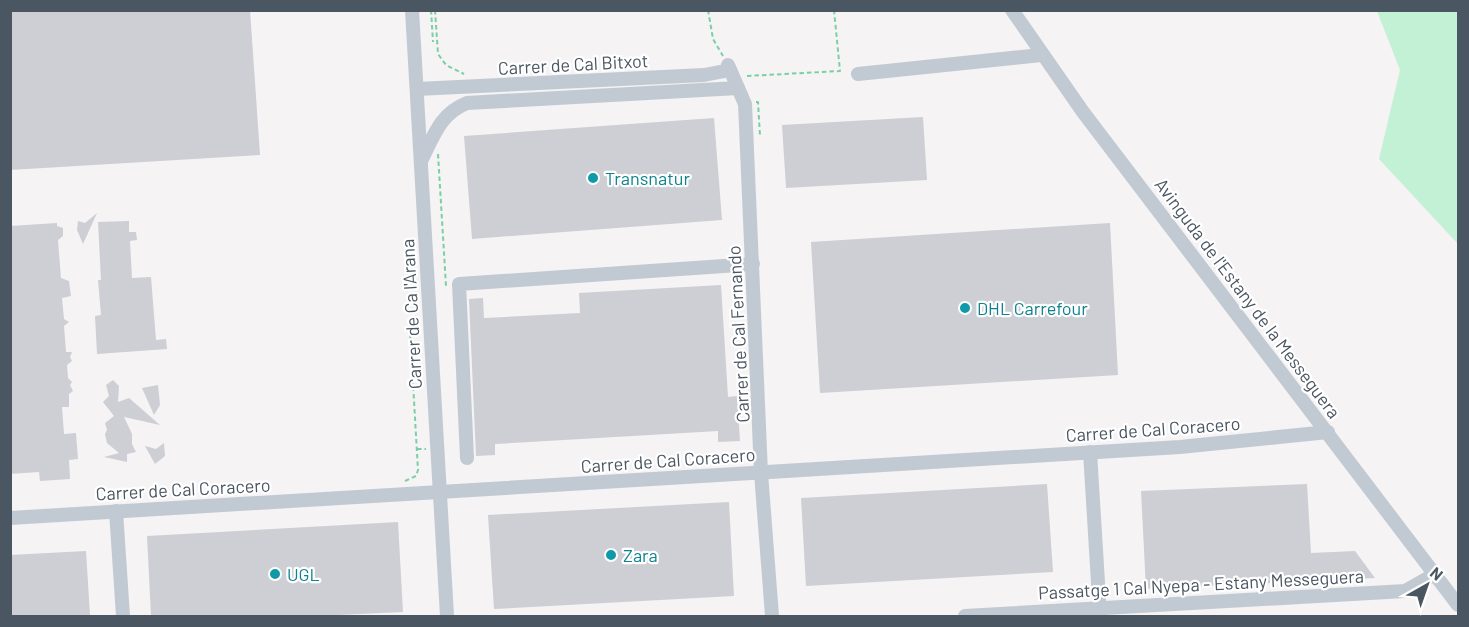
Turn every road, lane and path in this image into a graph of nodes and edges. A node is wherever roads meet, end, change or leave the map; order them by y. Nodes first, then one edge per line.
1 (412, 10) edge
2 (433, 10) edge
3 (708, 10) edge
4 (834, 10) edge
5 (1012, 10) edge
6 (435, 42) junction
7 (426, 43) dead end
8 (1041, 55) junction
9 (858, 74) dead end
10 (732, 75) junction
11 (471, 88) junction
12 (417, 94) junction
13 (438, 153) dead end
14 (421, 161) junction
15 (753, 264) junction
16 (447, 295) dead end
17 (410, 331) dead end
18 (1328, 432) junction
19 (436, 448) junction
20 (417, 449) junction
21 (1090, 452) junction
22 (467, 458) dead end
23 (761, 473) junction
24 (416, 476) dead end
25 (439, 493) junction
26 (116, 511) junction
27 (10, 518) edge
28 (1435, 574) junction
29 (1458, 604) edge
30 (1100, 612) edge
31 (123, 616) edge
32 (447, 616) edge
33 (772, 616) edge
34 (965, 616) edge

1 - 12 street, Carrer de Ca l'Arana
2 - 6 path
3 - 10 path
4 - 10 path
5 - 8 street, Avinguda de l'Estany de la Messeguera
6 - 7 path
6 - 11 path
8 - 9 street
8 - 18 street, Avinguda de l'Estany de la Messeguera
10 - 11 street, Carrer de Cal Bitxot
10 - 14 street
10 - 15 street, Carrer de Cal Fernando
11 - 12 street, Carrer de Cal Bitxot
12 - 14 street, Carrer de Ca l'Arana
13 - 16 path
14 - 19 street, Carrer de Ca l'Arana
15 - 22 street
15 - 23 street, Carrer de Cal Fernando
17 - 20 path
18 - 21 street, Carrer de Cal Coracero
18 - 28 street, Avinguda de l'Estany de la Messeguera
19 - 20 path
19 - 25 street, Carrer de Ca l'Arana
20 - 24 path
21 - 23 street, Carrer de Cal Coracero
21 - 30 street
23 - 25 street, Carrer de Cal Coracero
23 - 33 street, Carrer de Cal Fernando
25 - 26 street, Carrer de Cal Coracero
25 - 32 street, Carrer de Ca l'Arana
26 - 27 street, Carrer de Cal Coracero
26 - 31 street
28 - 29 street, Avinguda de l'Estany de la Messeguera
28 - 30 street, Passatge 1 Cal Nyepa - Estany Messeguera
30 - 34 street, Passatge 1 Cal Nyepa - Estany Messeguera

